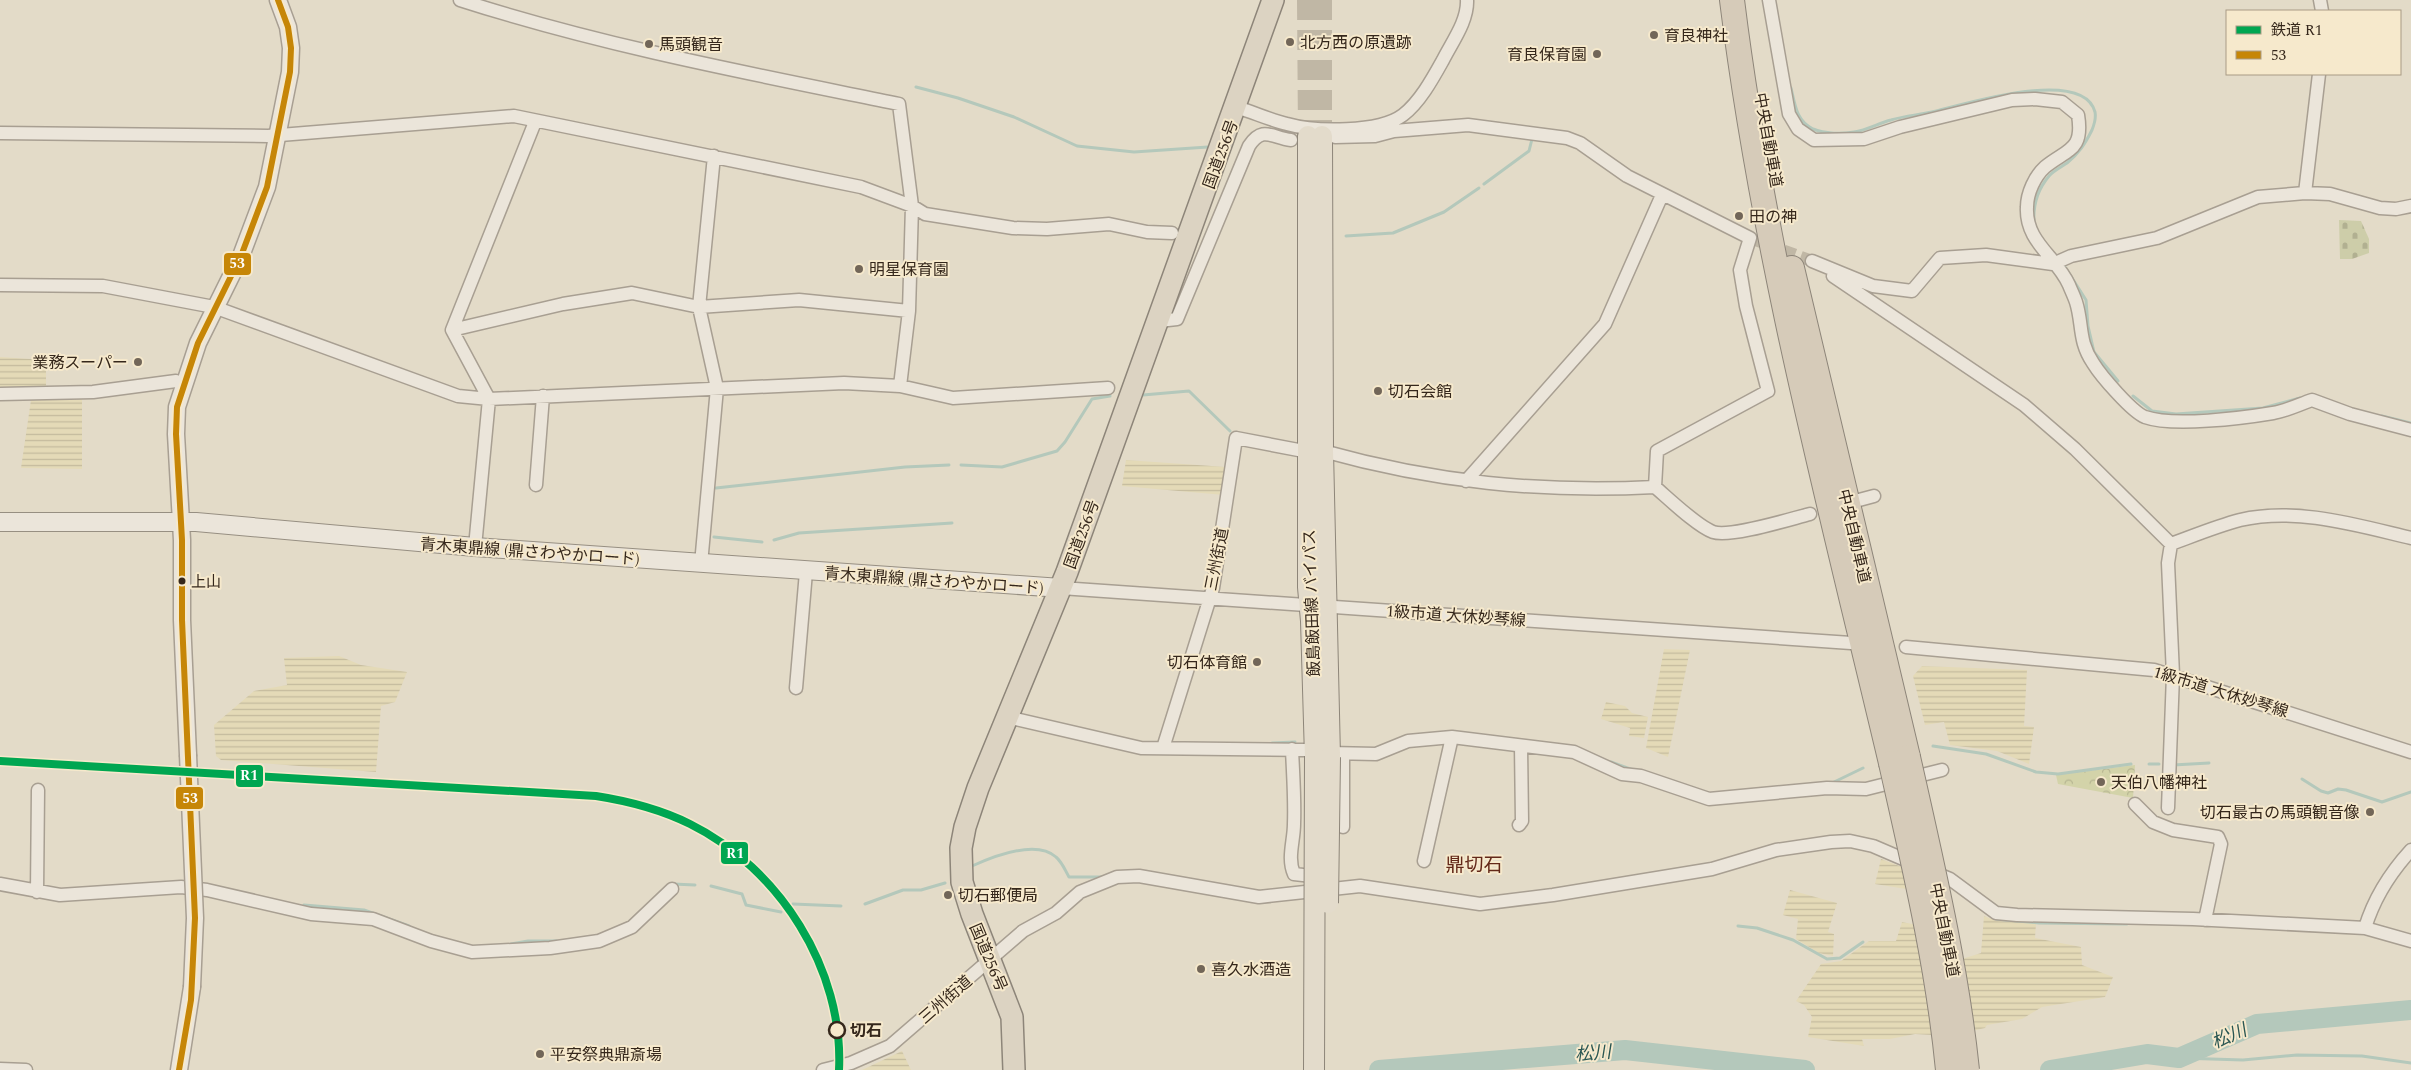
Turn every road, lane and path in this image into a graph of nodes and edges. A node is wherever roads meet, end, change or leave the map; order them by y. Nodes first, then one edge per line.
1 (460, 0) edge
2 (1273, 0) edge
3 (1467, 0) edge
4 (1732, 0) edge
5 (1749, 0) edge
6 (1769, 0) edge
7 (283, 2) edge
8 (2319, 75) edge
9 (1236, 107) junction
10 (535, 122) junction
11 (0, 133) edge
12 (276, 134) junction
13 (1314, 137) junction
14 (714, 156) junction
15 (2305, 193) junction
16 (1662, 195) junction
17 (912, 206) junction
18 (2411, 206) edge
19 (1172, 233) dead end
20 (2054, 264) junction
21 (0, 285) edge
22 (214, 307) junction
23 (699, 307) junction
24 (909, 311) junction
25 (1158, 321) junction
26 (452, 330) junction
27 (176, 381) dead end
28 (900, 386) junction
29 (717, 388) junction
30 (1108, 388) dead end
31 (0, 394) edge
32 (543, 396) junction
33 (489, 399) junction
34 (2411, 430) edge
35 (1316, 452) junction
36 (1466, 481) junction
37 (536, 485) dead end
38 (1655, 488) junction
39 (1874, 496) dead end
40 (1859, 500) dead end
41 (1810, 514) dead end
42 (0, 522) edge
43 (181, 522) junction
44 (2411, 538) edge
45 (2171, 544) junction
46 (475, 547) junction
47 (701, 564) junction
48 (806, 572) junction
49 (1061, 588) junction
50 (1209, 598) junction
51 (1318, 606) junction
52 (1851, 643) dead end
53 (1906, 647) dead end
54 (2173, 675) junction
55 (796, 688) dead end
56 (1007, 718) junction
57 (1452, 737) junction
58 (1521, 746) junction
59 (1162, 748) junction
60 (1292, 750) junction
61 (2411, 752) edge
62 (1326, 754) junction
63 (1899, 760) junction
64 (1942, 770) dead end
65 (38, 790) dead end
66 (2135, 804) dead end
67 (2168, 808) dead end
68 (1519, 825) dead end
69 (1344, 826) dead end
70 (2411, 850) edge
71 (1424, 861) dead end
72 (0, 884) edge
73 (1343, 887) junction
74 (672, 889) dead end
75 (37, 892) junction
76 (2205, 920) junction
77 (2365, 928) junction
78 (2411, 941) edge
79 (990, 959) junction
80 (0, 1068) edge
81 (26, 1070) edge
82 (179, 1070) edge
83 (823, 1070) edge
84 (1014, 1070) edge
85 (1314, 1070) edge
86 (1326, 1070) edge
87 (1948, 1070) edge
88 (1967, 1070) edge

1 - 17 street
2 - 9 highway, 国道256号
3 - 9 street
4 - 63 highway, 中央自動車道
5 - 63 highway, 中央自動車道
6 - 20 street
7 - 12 street
8 - 15 street
9 - 25 highway, 国道256号
10 - 12 street
10 - 14 street
10 - 26 street
11 - 12 street
12 - 22 street
13 - 16 street
13 - 25 street
13 - 35 main road, 飯島飯田線 バイパス
14 - 17 street
14 - 23 street
15 - 18 street
15 - 20 street
16 - 36 street
16 - 38 street
17 - 19 street
17 - 24 street
20 - 34 street
20 - 45 street
21 - 22 street
22 - 33 street
22 - 43 street
23 - 24 street
23 - 26 street
23 - 29 street
24 - 28 street
25 - 49 highway, 国道256号
26 - 33 street
27 - 31 street
28 - 29 street
28 - 30 street
29 - 32 street
29 - 47 street
32 - 33 street
32 - 37 street
33 - 46 street
35 - 36 street
35 - 50 street, 三州街道
35 - 51 main road, 飯島飯田線 バイパス
36 - 38 street
38 - 41 street
39 - 40 street
42 - 43 main road, 青木東鼎線 (鼎さわやかロード)
43 - 46 main road, 青木東鼎線 (鼎さわやかロード)
43 - 82 street, bridge
44 - 45 street
45 - 54 street
46 - 47 main road, 青木東鼎線 (鼎さわやかロード)
47 - 48 main road, 青木東鼎線 (鼎さわやかロード)
48 - 49 main road, 青木東鼎線 (鼎さわやかロード)
48 - 55 street
49 - 50 street, 1級市道 大休妙琴線
49 - 56 highway, 国道256号
50 - 51 street, 1級市道 大休妙琴線
50 - 59 street, 三州街道
51 - 52 street, 1級市道 大休妙琴線
51 - 62 main road, 飯島飯田線 バイパス
53 - 54 street, 1級市道 大休妙琴線
54 - 61 street, 1級市道 大休妙琴線
54 - 67 street
56 - 59 street
56 - 79 highway, 国道256号
57 - 58 street
57 - 62 street
57 - 71 street
58 - 64 street
58 - 68 street
59 - 60 street
60 - 62 street
60 - 73 street
62 - 69 street
62 - 85 main road, 飯島飯田線 バイパス, bridge
62 - 86 main road, 飯島飯田線 バイパス, bridge
63 - 87 highway, 中央自動車道, bridge
63 - 88 highway, 中央自動車道, bridge
65 - 75 street
66 - 76 street
70 - 77 street
72 - 75 street
73 - 76 street, 三州街道
73 - 79 street, 三州街道
74 - 75 street
76 - 77 street, 三州街道
77 - 78 street, 三州街道
79 - 83 street, 三州街道
79 - 84 highway, 国道256号
80 - 81 street

